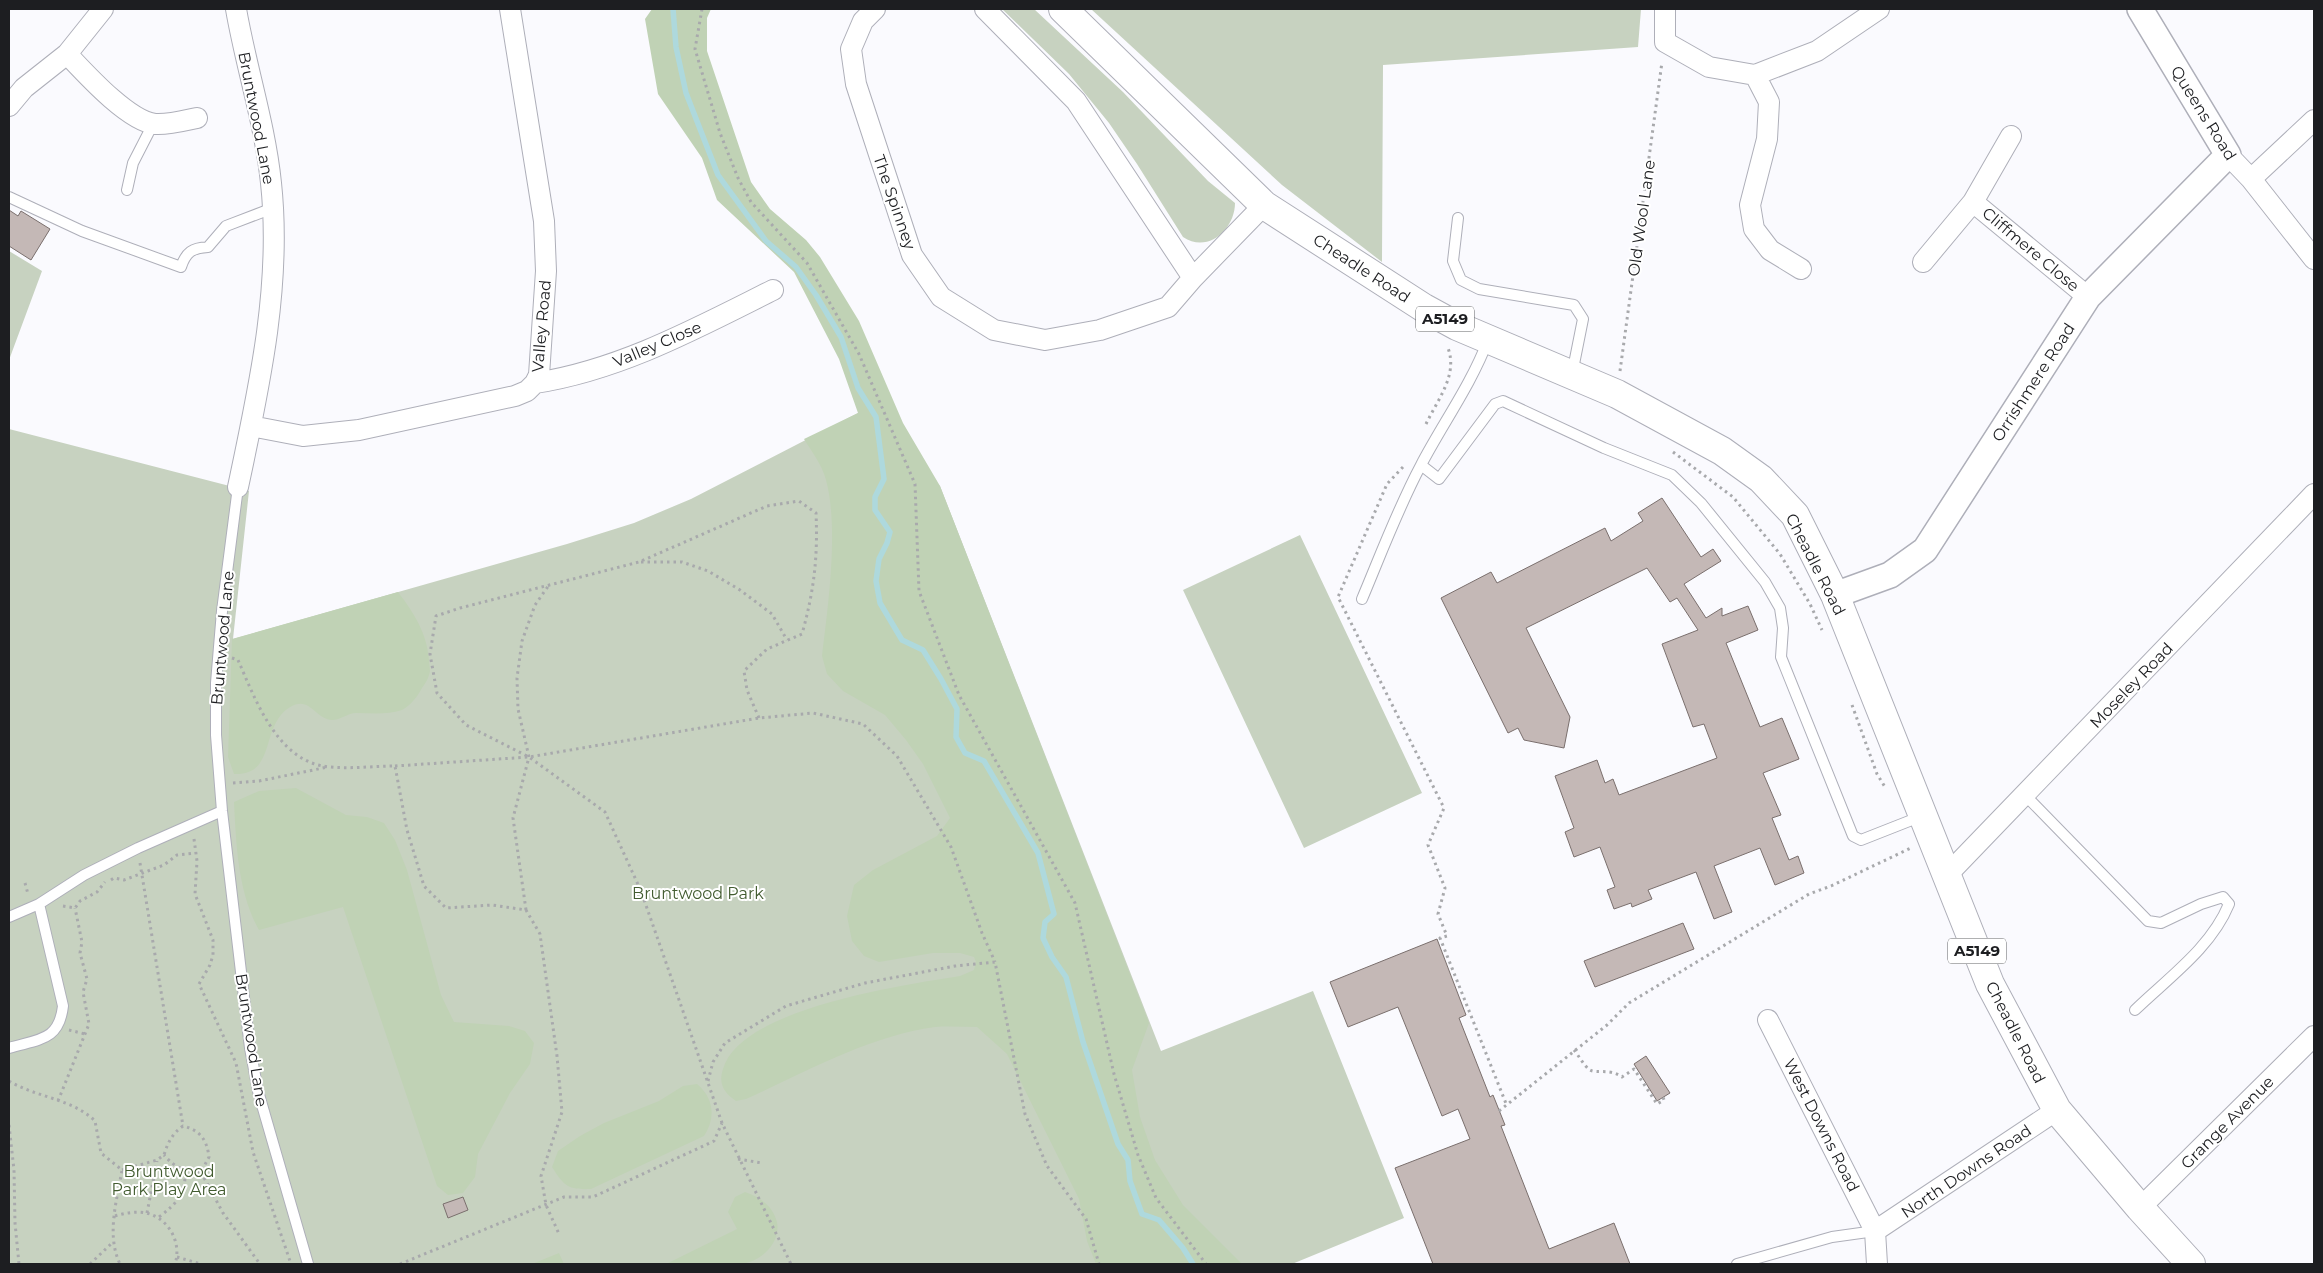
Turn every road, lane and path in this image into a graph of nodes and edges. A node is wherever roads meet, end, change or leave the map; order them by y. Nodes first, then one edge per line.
1 (102, 9) edge
2 (236, 9) edge
3 (510, 9) edge
4 (702, 9) edge
5 (875, 9) edge
6 (986, 9) edge
7 (1063, 9) edge
8 (1665, 9) edge
9 (1879, 9) edge
10 (2140, 9) edge
11 (1664, 42) junction
12 (67, 54) junction
13 (1755, 75) junction
14 (9, 106) edge
15 (197, 118) dead end
16 (2314, 120) edge
17 (153, 124) junction
18 (2012, 136) dead end
19 (2228, 155) junction
20 (2250, 179) junction
21 (127, 190) dead end
22 (9, 197) edge
23 (1974, 202) junction
24 (1264, 205) junction
25 (273, 208) junction
26 (1458, 218) dead end
27 (2314, 259) edge
28 (1924, 262) dead end
29 (1801, 269) dead end
30 (1193, 278) junction
31 (773, 290) dead end
32 (2088, 297) junction
33 (1484, 350) junction
34 (1572, 375) junction
35 (535, 383) junction
36 (1617, 394) junction
37 (251, 426) junction
38 (1423, 430) dead end
39 (1664, 447) dead end
40 (1408, 462) dead end
41 (1421, 465) junction
42 (238, 487) joint
43 (2314, 494) edge
44 (639, 562) junction
45 (549, 584) junction
46 (1835, 596) junction
47 (1362, 599) dead end
48 (1825, 637) dead end
49 (787, 640) junction
50 (217, 654) junction
51 (1850, 700) dead end
52 (759, 718) junction
53 (529, 757) junction
54 (395, 766) junction
55 (328, 767) junction
56 (220, 784) junction
57 (2025, 795) junction
58 (222, 811) junction
59 (194, 824) junction
60 (1920, 826) junction
61 (138, 848) junction
62 (195, 853) junction
63 (142, 874) junction
64 (1947, 875) junction
65 (50, 900) junction
66 (39, 904) junction
67 (526, 910) junction
68 (9, 917) edge
69 (995, 962) junction
70 (2134, 1010) dead end
71 (1768, 1020) dead end
72 (2314, 1036) edge
73 (9, 1048) edge
74 (1574, 1050) junction
75 (9, 1081) edge
76 (708, 1083) junction
77 (1663, 1097) dead end
78 (1507, 1106) junction
79 (2057, 1110) junction
80 (1499, 1111) dead end
81 (722, 1123) junction
82 (9, 1125) edge
83 (184, 1126) junction
84 (164, 1155) junction
85 (738, 1159) junction
86 (157, 1160) junction
87 (762, 1163) dead end
88 (122, 1170) junction
89 (185, 1172) junction
90 (201, 1172) junction
91 (546, 1205) junction
92 (2140, 1208) junction
93 (146, 1213) junction
94 (115, 1216) junction
95 (159, 1217) junction
96 (1875, 1231) junction
97 (559, 1234) dead end
98 (113, 1242) junction
99 (177, 1257) junction
100 (18, 1263) edge
101 (14, 1264) edge
102 (90, 1264) edge
103 (120, 1264) edge
104 (175, 1264) edge
105 (201, 1264) edge
106 (260, 1264) edge
107 (291, 1264) edge
108 (308, 1264) edge
109 (400, 1264) edge
110 (791, 1264) edge
111 (1098, 1264) edge
112 (1206, 1264) edge
113 (1737, 1264) edge
114 (1877, 1264) edge
115 (2191, 1264) edge

1 - 12 street
2 - 25 street, Bruntwood Lane
3 - 35 street, Valley Road
4 - 112 path
5 - 30 street, The Spinney
6 - 30 street
7 - 24 main road, Cheadle Road / A5149
8 - 11 street
9 - 13 street
10 - 19 street, Queens Road
11 - 13 street
11 - 36 path, Old Wool Lane
12 - 14 street
12 - 17 street
13 - 29 street
15 - 17 street
16 - 20 street
17 - 21 lane
18 - 23 street, Cliffmere Close
19 - 20 street, Queens Road
19 - 32 street, Orrishmere Road
20 - 27 street, Queens Road
22 - 25 lane
23 - 28 street, Cliffmere Close
23 - 32 street, Cliffmere Close
24 - 30 street, The Spinney
24 - 33 main road, Cheadle Road / A5149
25 - 37 street, Bruntwood Lane
26 - 34 lane
31 - 35 street, Valley Close
32 - 46 street, Orrishmere Road
33 - 34 main road, Cheadle Road / A5149
33 - 38 path
33 - 41 lane
34 - 36 main road, Cheadle Road / A5149
35 - 37 street, Valley Road
36 - 46 main road, Cheadle Road / A5149
37 - 42 street, Bruntwood Lane
39 - 48 path
40 - 78 path
41 - 47 lane
41 - 60 lane
42 - 50 lane, Bruntwood Lane
43 - 57 street, Moseley Road
44 - 45 path
44 - 49 path
44 - 49 path
45 - 53 path
45 - 53 path
46 - 60 main road, Cheadle Road / A5149
49 - 52 path
50 - 55 path
50 - 56 lane, Bruntwood Lane
51 - 60 path
52 - 53 path
52 - 69 path
53 - 54 path
53 - 67 path
53 - 76 path
54 - 55 path
54 - 67 path
55 - 56 path
56 - 58 lane, Bruntwood Lane
57 - 64 street, Moseley Road
57 - 70 lane
58 - 59 lane
58 - 108 lane, Bruntwood Lane
59 - 61 lane
59 - 62 path
60 - 64 main road, Cheadle Road / A5149
60 - 74 path
61 - 63 path
61 - 65 lane
62 - 63 path
62 - 107 path
63 - 65 path
63 - 83 path
64 - 79 main road, Cheadle Road / A5149
65 - 66 lane
66 - 68 lane
66 - 73 lane
67 - 91 path
69 - 76 path
69 - 111 path
71 - 96 street, West Downs Road
72 - 92 street, Grange Avenue
74 - 77 path
74 - 78 path
75 - 88 path
76 - 81 path
78 - 80 path
79 - 92 main road, Cheadle Road / A5149
79 - 96 street, North Downs Road
81 - 85 path
81 - 91 path
82 - 100 path
83 - 84 path
83 - 90 path
84 - 86 path
84 - 89 path
85 - 87 path
85 - 110 path
86 - 88 path
86 - 93 path
88 - 94 path
89 - 90 path
89 - 95 path
90 - 106 path
91 - 97 path
91 - 109 path
92 - 115 main road, Cheadle Road / A5149
93 - 94 path
93 - 95 path
94 - 98 path
95 - 99 path
96 - 113 lane
96 - 114 street
98 - 102 path
98 - 103 path
99 - 104 path
99 - 105 path
100 - 101 path

